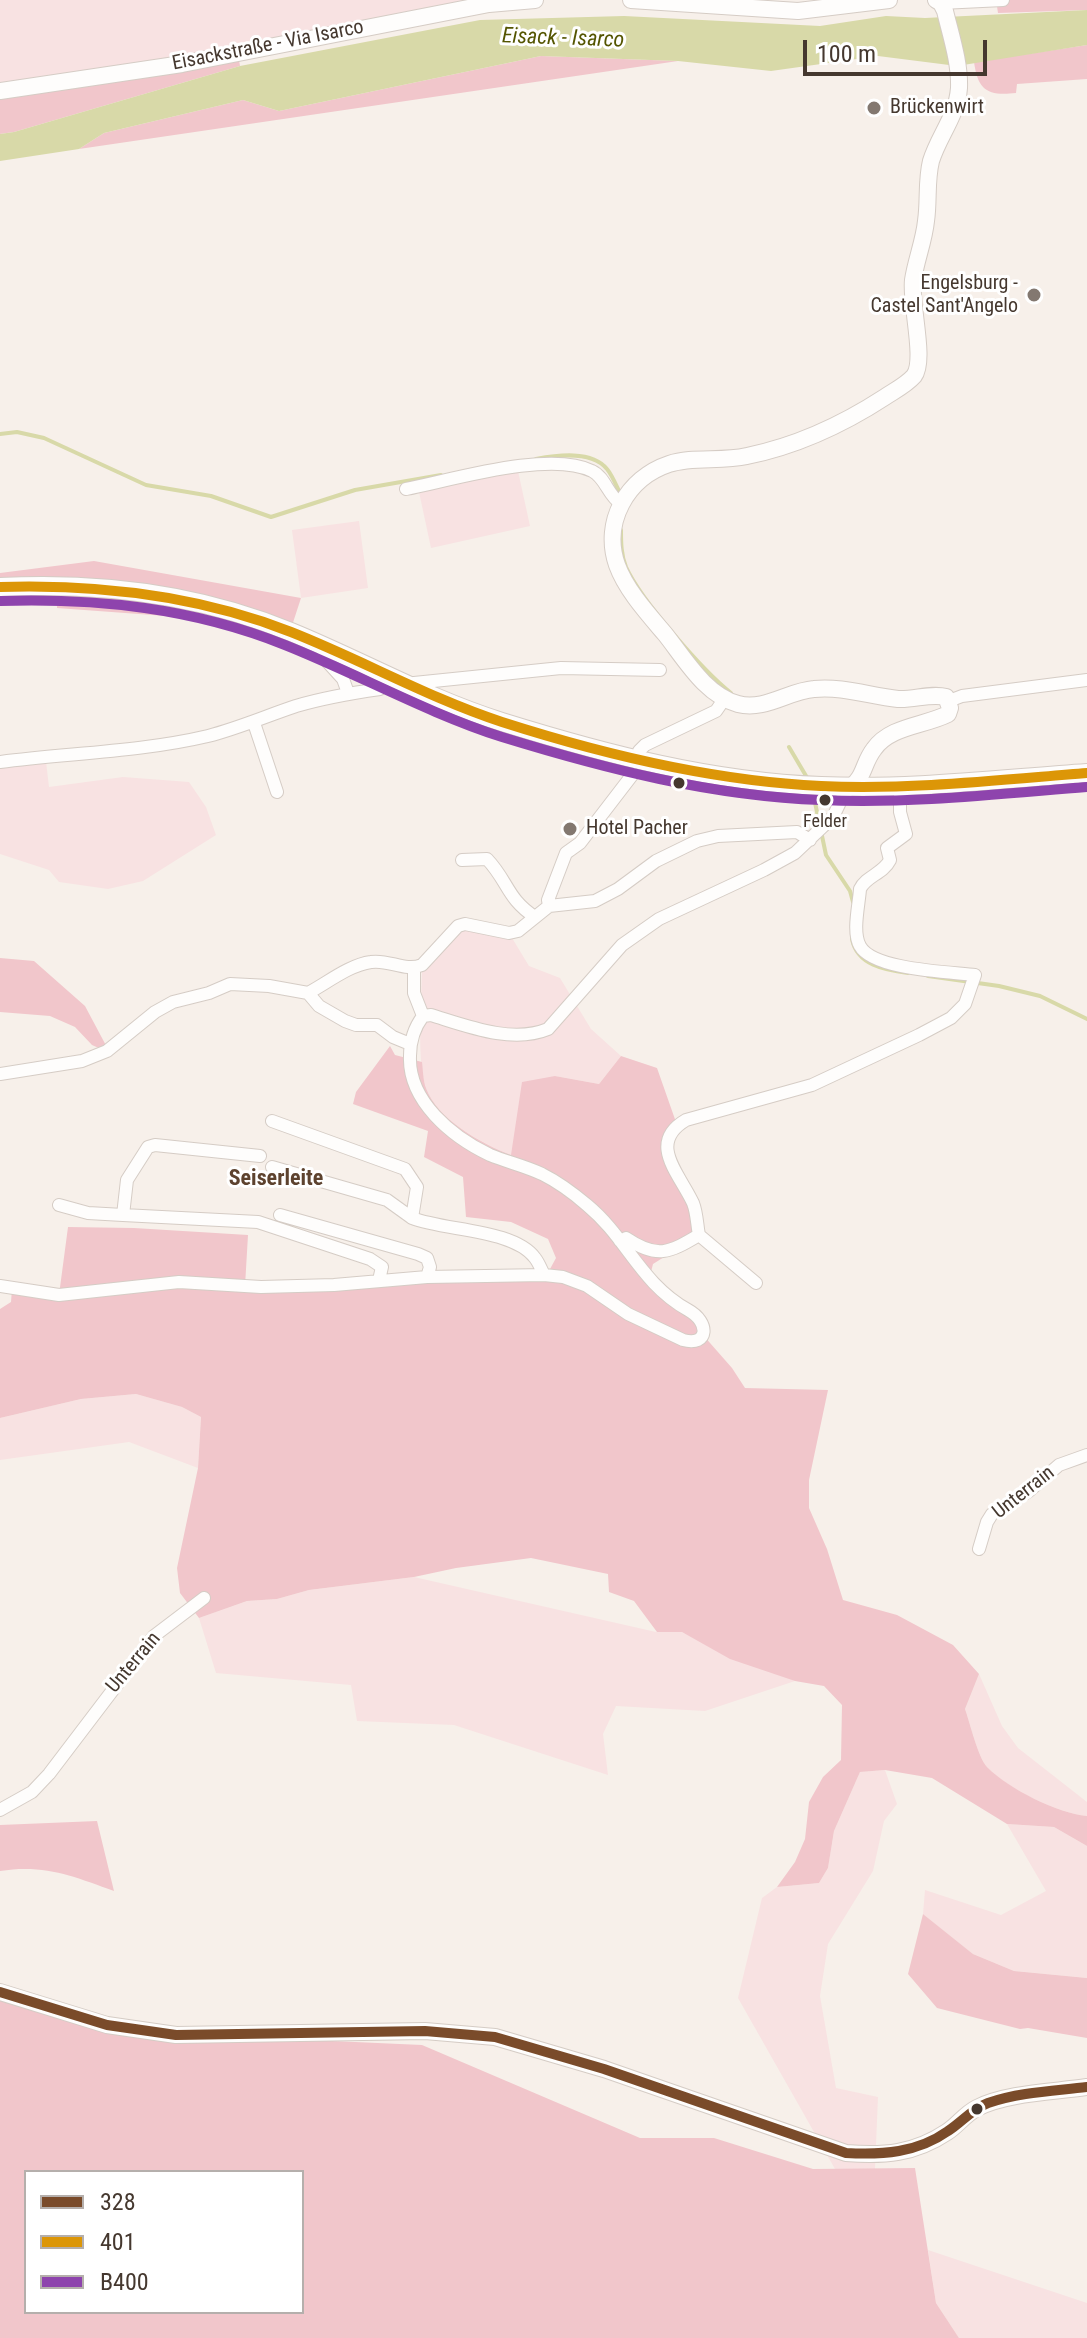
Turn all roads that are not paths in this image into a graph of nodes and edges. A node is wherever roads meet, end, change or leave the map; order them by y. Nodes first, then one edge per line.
1 (535, 0) edge
2 (631, 0) edge
3 (889, 0) edge
4 (999, 0) edge
5 (941, 5) edge
6 (0, 91) edge
7 (406, 489) dead end
8 (620, 503) junction
9 (0, 587) edge
10 (325, 648) junction
11 (678, 651) junction
12 (1087, 680) edge
13 (414, 683) dead end
14 (380, 689) dead end
15 (348, 693) junction
16 (725, 698) junction
17 (949, 701) junction
18 (254, 723) junction
19 (639, 751) dead end
20 (0, 762) edge
21 (1087, 773) edge
22 (633, 774) dead end
23 (900, 786) junction
24 (851, 787) junction
25 (277, 792) dead end
26 (810, 840) junction
27 (462, 860) dead end
28 (549, 906) junction
29 (535, 917) junction
30 (414, 968) junction
31 (308, 993) junction
32 (423, 1016) junction
33 (410, 1044) junction
34 (0, 1074) edge
35 (272, 1121) dead end
36 (260, 1156) dead end
37 (272, 1167) dead end
38 (59, 1205) dead end
39 (123, 1215) junction
40 (280, 1215) dead end
41 (412, 1218) junction
42 (699, 1235) junction
43 (620, 1241) junction
44 (544, 1275) junction
45 (427, 1277) junction
46 (379, 1280) junction
47 (756, 1283) dead end
48 (0, 1286) edge
49 (1087, 1455) edge
50 (979, 1549) dead end
51 (204, 1598) dead end
52 (0, 1810) edge
53 (0, 1992) edge
54 (1087, 2087) edge

1 - 6 street, Eisackstraße - Via Isarco
2 - 3 street
4 - 5 street
5 - 8 street
7 - 8 street
8 - 11 street
9 - 10 main road
10 - 15 street
10 - 24 main road
11 - 13 street
11 - 16 street
12 - 17 street
14 - 15 street
15 - 18 street
16 - 17 street
16 - 19 street
17 - 24 street
18 - 20 street
18 - 25 street
21 - 23 main road
22 - 28 street
23 - 24 main road
23 - 42 street
24 - 26 street
26 - 28 street
26 - 32 street
27 - 29 street
28 - 29 street
29 - 30 street
30 - 31 street
30 - 32 street
31 - 33 street
31 - 34 street
32 - 33 street
33 - 43 street
35 - 41 street
36 - 39 street
37 - 41 street
38 - 39 street
39 - 46 street
40 - 45 street
41 - 44 street
42 - 43 street
42 - 47 street
43 - 44 street
44 - 45 street
45 - 46 street
46 - 48 street
49 - 50 street, Unterrain
51 - 52 street, Unterrain
53 - 54 street

